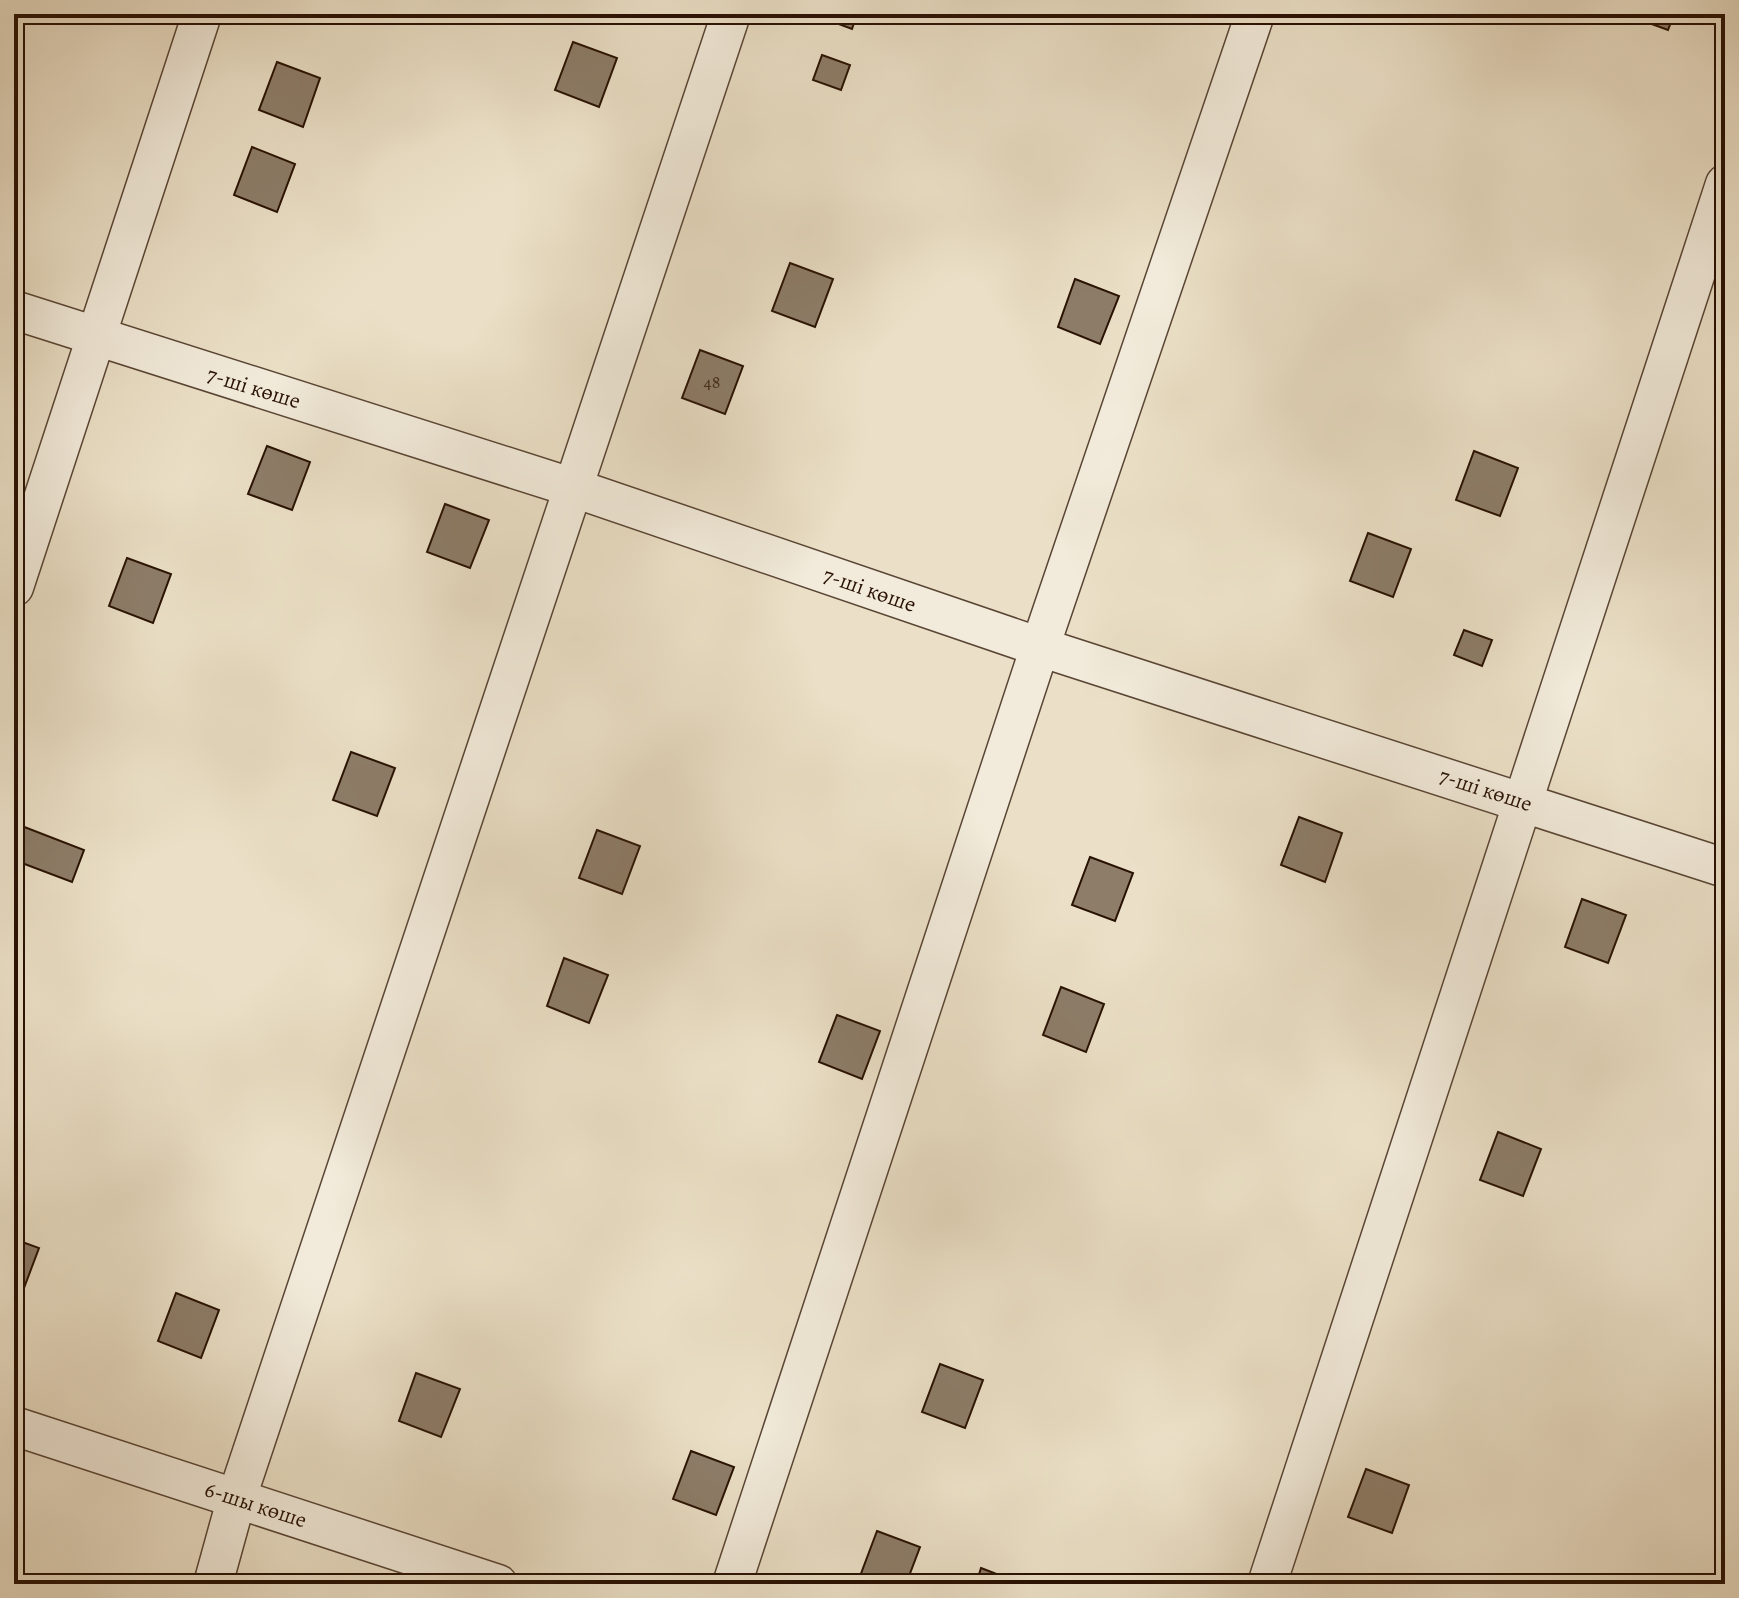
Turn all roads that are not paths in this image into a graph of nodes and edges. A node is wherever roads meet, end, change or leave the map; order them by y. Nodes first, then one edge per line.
1 (202, 14) edge
2 (731, 14) edge
3 (1255, 14) edge
4 (1725, 184) edge
5 (14, 310) edge
6 (94, 337) junction
7 (574, 488) junction
8 (14, 587) edge
9 (1040, 647) junction
10 (1521, 801) junction
11 (1725, 868) edge
12 (14, 1426) edge
13 (237, 1497) junction
14 (213, 1584) edge
15 (498, 1584) edge
16 (732, 1584) edge
17 (1267, 1584) edge

1 - 6 lane
2 - 7 lane
3 - 9 lane
4 - 10 lane
5 - 6 lane, 7-ші көше
6 - 7 lane, 7-ші көше
6 - 8 lane
7 - 9 lane, 7-ші көше
7 - 13 lane
9 - 10 lane, 7-ші көше
9 - 16 lane
10 - 11 lane, 7-ші көше
10 - 17 lane
12 - 13 lane, 6-шы көше
13 - 14 lane
13 - 15 lane, 6-шы көше

